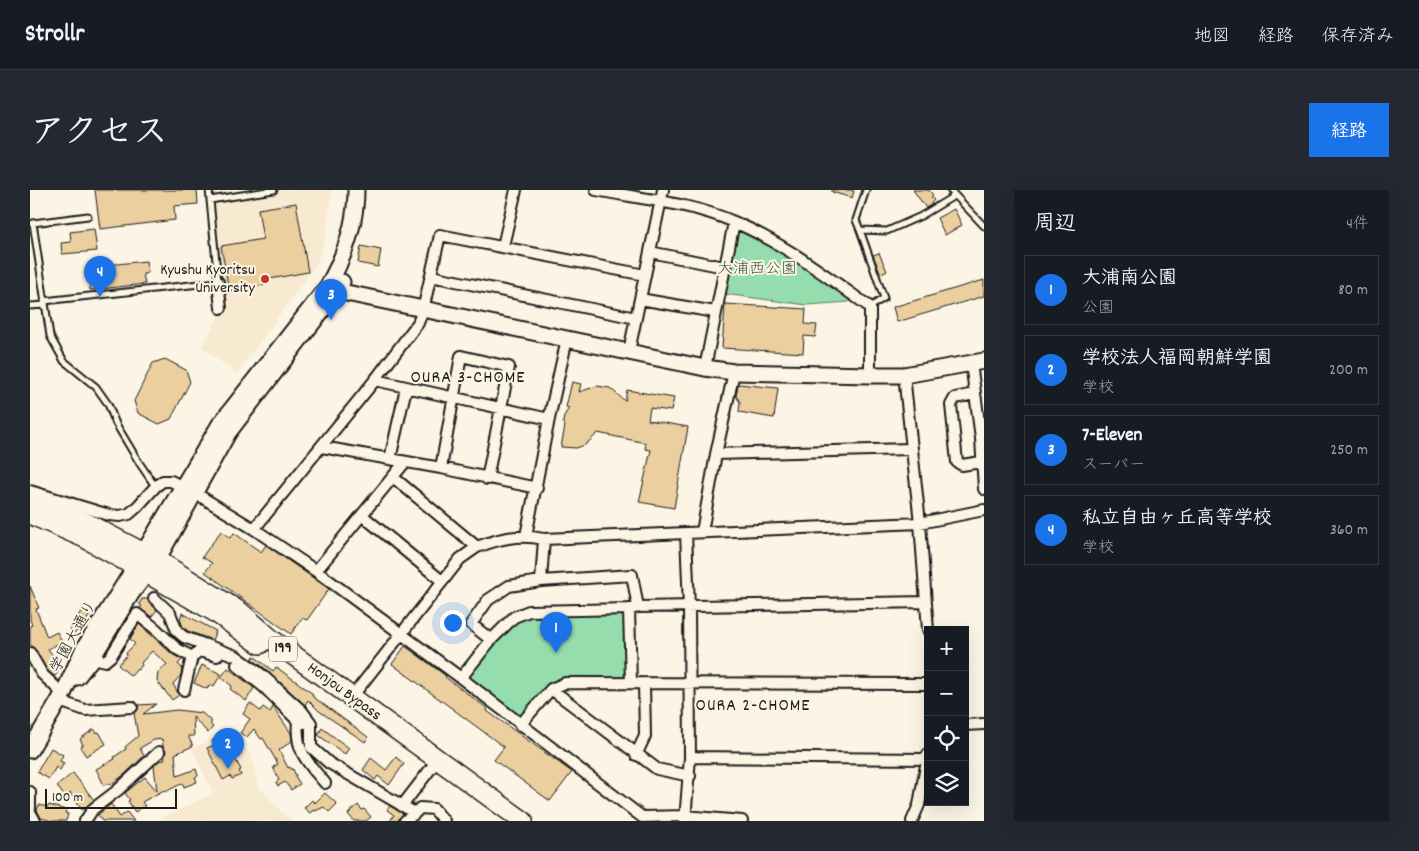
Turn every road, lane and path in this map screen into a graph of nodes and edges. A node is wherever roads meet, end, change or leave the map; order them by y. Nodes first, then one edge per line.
1 (209, 190) edge
2 (274, 190) edge
3 (356, 190) edge
4 (366, 190) edge
5 (516, 190) edge
6 (596, 190) edge
7 (663, 190) edge
8 (866, 190) edge
9 (950, 190) edge
10 (954, 196) junction
11 (210, 200) junction
12 (661, 202) junction
13 (88, 216) dead end
14 (734, 222) junction
15 (984, 226) edge
16 (860, 230) junction
17 (503, 246) junction
18 (650, 252) junction
19 (724, 267) junction
20 (645, 275) junction
21 (431, 276) junction
22 (218, 282) junction
23 (333, 289) junction
24 (640, 299) junction
25 (45, 303) junction
26 (30, 306) edge
27 (870, 307) junction
28 (221, 308) dead end
29 (423, 310) junction
30 (716, 312) junction
31 (636, 318) junction
32 (567, 339) junction
33 (629, 352) junction
34 (978, 362) edge
35 (705, 368) junction
36 (734, 372) junction
37 (904, 374) junction
38 (870, 375) junction
39 (375, 380) junction
40 (406, 388) junction
41 (454, 397) junction
42 (978, 398) edge
43 (501, 408) junction
44 (549, 419) junction
45 (982, 438) edge
46 (322, 447) junction
47 (911, 449) junction
48 (716, 454) junction
49 (390, 459) junction
50 (405, 462) junction
51 (981, 462) junction
52 (441, 468) junction
53 (393, 477) junction
54 (487, 479) junction
55 (156, 486) junction
56 (537, 488) junction
57 (30, 490) edge
58 (189, 490) junction
59 (984, 490) edge
60 (30, 500) edge
61 (984, 510) edge
62 (30, 514) edge
63 (363, 516) junction
64 (920, 522) junction
65 (254, 530) junction
66 (702, 532) junction
67 (686, 533) junction
68 (526, 536) junction
69 (544, 539) junction
70 (477, 547) junction
71 (145, 564) junction
72 (316, 571) junction
73 (442, 581) junction
74 (541, 581) junction
75 (154, 598) dead end
76 (926, 602) junction
77 (689, 607) junction
78 (633, 608) junction
79 (928, 626) edge
80 (400, 634) junction
81 (491, 640) junction
82 (30, 654) edge
83 (192, 657) junction
84 (92, 658) junction
85 (460, 678) junction
86 (631, 683) junction
87 (644, 684) junction
88 (690, 684) junction
89 (924, 684) edge
90 (551, 689) junction
91 (184, 690) dead end
92 (61, 698) junction
93 (351, 698) junction
94 (132, 707) dead end
95 (298, 721) junction
96 (984, 724) edge
97 (520, 725) junction
98 (969, 725) edge
99 (311, 727) junction
100 (30, 750) edge
101 (159, 752) dead end
102 (636, 755) junction
103 (924, 756) edge
104 (690, 757) junction
105 (926, 761) edge
106 (432, 767) junction
107 (690, 776) junction
108 (325, 783) dead end
109 (30, 792) edge
110 (402, 806) junction
111 (30, 810) edge
112 (415, 817) edge
113 (685, 818) edge
114 (730, 820) edge
115 (35, 821) edge
116 (85, 821) edge
117 (405, 821) edge
118 (444, 821) edge
119 (506, 821) edge
120 (523, 821) edge
121 (742, 821) edge
122 (912, 821) edge

1 - 11 lane
2 - 11 lane
3 - 23 street
4 - 23 street
5 - 17 street
6 - 12 street
7 - 12 street
8 - 16 lane
9 - 10 lane
10 - 15 lane
10 - 16 lane
11 - 22 lane
12 - 14 street
12 - 18 street
13 - 25 lane
14 - 19 street
14 - 27 street
16 - 27 lane
17 - 20 street
17 - 21 street
18 - 19 street
18 - 20 street
19 - 30 street
20 - 24 street
21 - 29 street
21 - 31 street
22 - 25 lane
22 - 28 street
23 - 29 street
23 - 58 street
24 - 30 street
24 - 31 street
25 - 26 lane
25 - 55 lane
27 - 38 street
29 - 32 street
29 - 39 street
30 - 35 street
31 - 33 street
32 - 33 street
32 - 44 street
33 - 35 street
34 - 37 street
34 - 42 street
35 - 36 street
36 - 38 street
36 - 48 street
37 - 38 street
37 - 47 street
39 - 40 street
39 - 46 street
40 - 41 street
40 - 49 street
41 - 43 street
41 - 43 street
41 - 52 street
42 - 45 street
42 - 51 street
43 - 44 street
43 - 54 street
44 - 56 street
45 - 51 street
46 - 49 street
46 - 65 street
47 - 48 street
47 - 64 street
48 - 66 street
49 - 50 street
50 - 52 street
50 - 53 street
51 - 59 street
52 - 54 street
53 - 63 street
53 - 70 street
54 - 56 street
55 - 57 street
55 - 58 street
56 - 68 street
58 - 65 street
58 - 71 street
60 - 71 highway, Honjou Bypass / 199
61 - 64 street
62 - 71 highway, Honjou Bypass / 199
63 - 72 street
63 - 73 street
64 - 66 street
64 - 76 street
65 - 72 street
66 - 67 street
67 - 69 street
67 - 77 street
68 - 69 street
68 - 70 street
69 - 74 street
70 - 73 street
71 - 84 street
71 - 92 street, 学園大通り
71 - 93 highway, Honjou Bypass / 199
71 - 106 highway, Honjou Bypass / 199
72 - 80 street
73 - 80 street
74 - 78 street
74 - 81 street
75 - 99 street
76 - 77 street
76 - 79 street
77 - 78 street
77 - 88 street
78 - 81 street
78 - 86 street
80 - 85 street
80 - 93 street
81 - 85 street
82 - 92 street
83 - 84 street
83 - 91 street
83 - 95 street
84 - 92 street
85 - 97 street
86 - 87 street
86 - 90 street
87 - 88 street
87 - 102 street
88 - 89 street
88 - 104 street
90 - 97 street
90 - 102 street
92 - 94 street
92 - 100 street, 学園大通り
93 - 120 highway, Honjou Bypass / 199
95 - 99 street
95 - 108 street
96 - 98 street
97 - 113 street
99 - 110 street
101 - 116 street
102 - 107 street
103 - 104 street
104 - 107 street
105 - 122 street
106 - 110 street
106 - 119 highway, Honjou Bypass / 199
107 - 113 street
109 - 111 street
110 - 112 street
111 - 115 street
112 - 117 street
112 - 118 street
113 - 114 street
114 - 121 street

